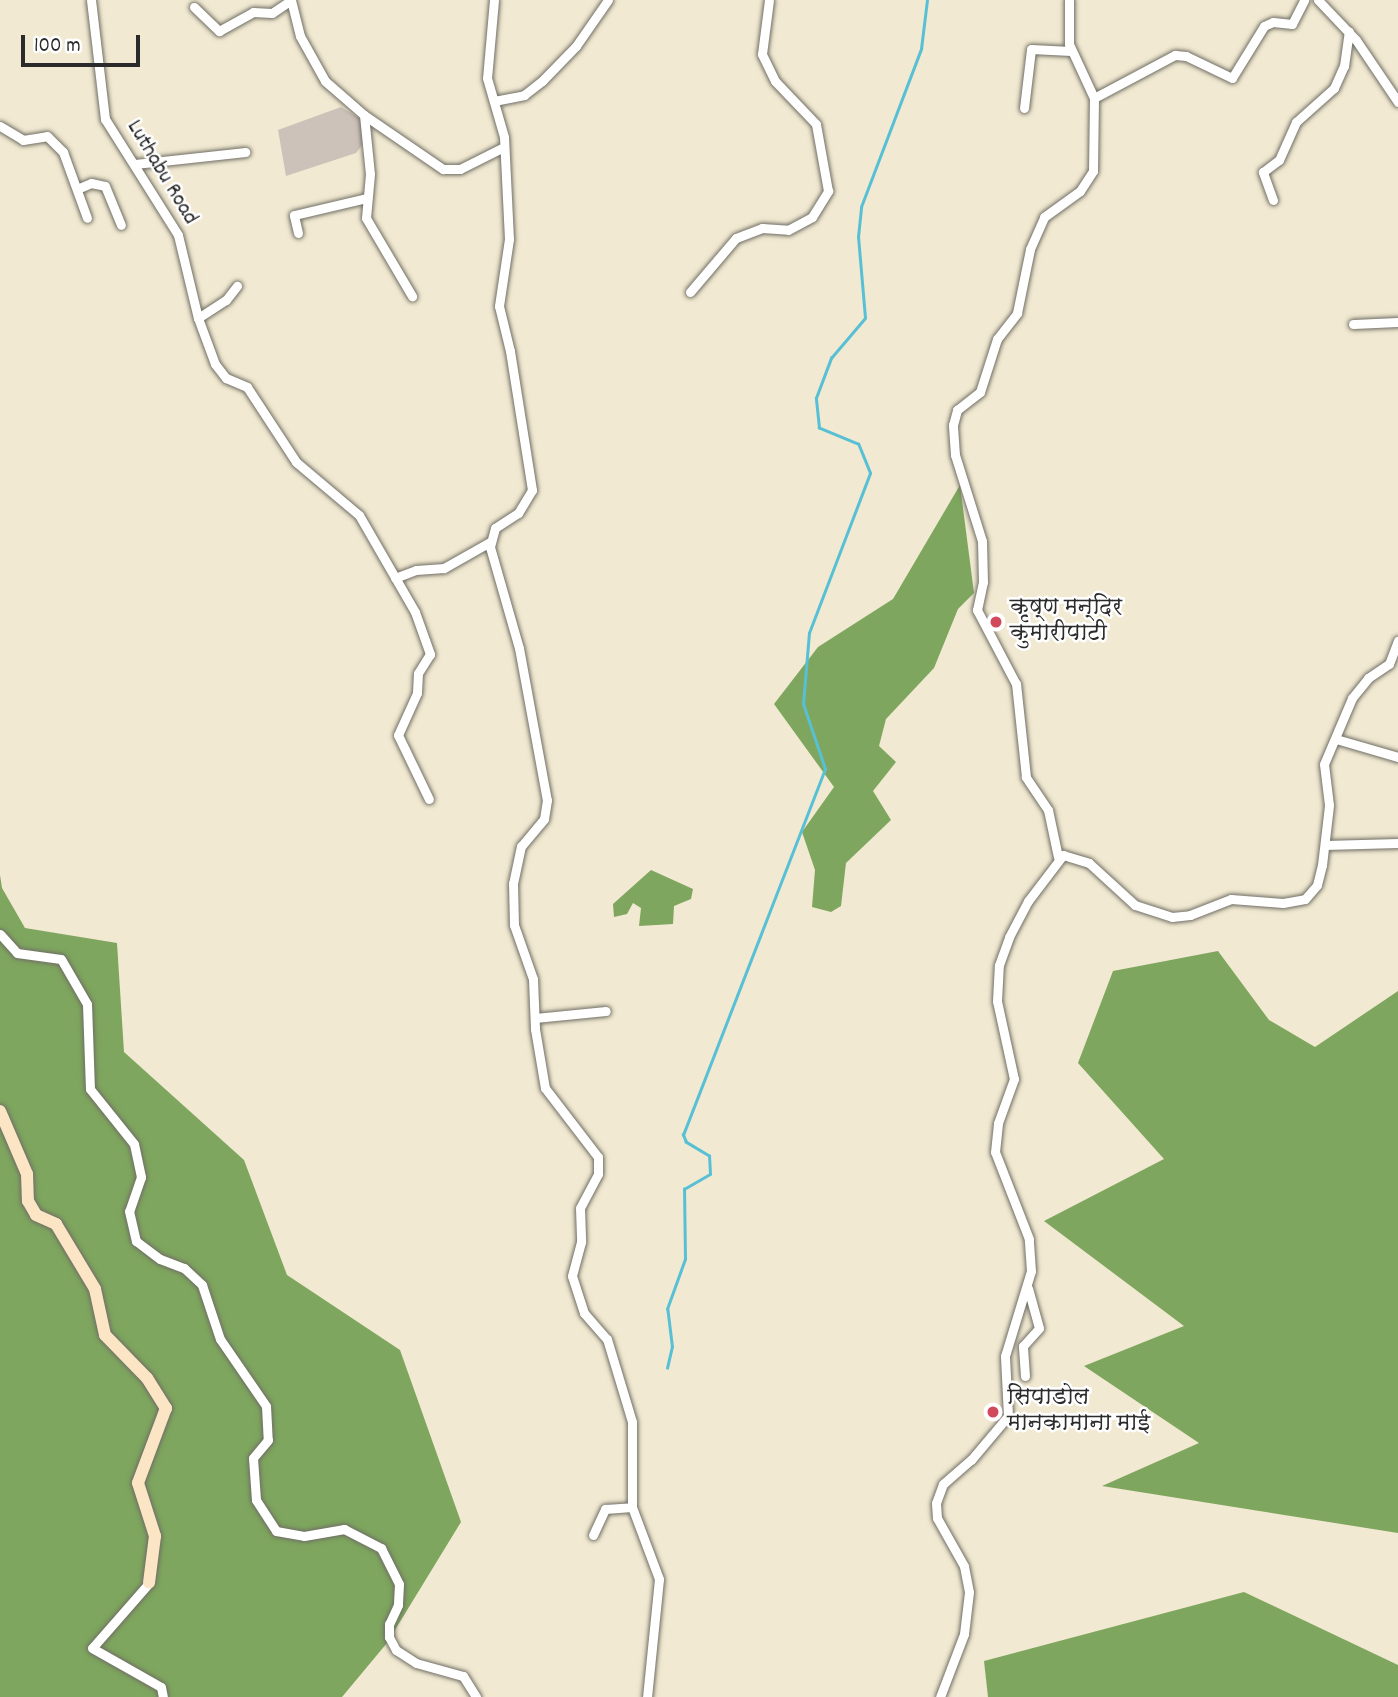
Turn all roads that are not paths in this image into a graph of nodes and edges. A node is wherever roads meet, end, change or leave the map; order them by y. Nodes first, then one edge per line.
1 (92, 0) edge
2 (291, 0) edge
3 (494, 0) edge
4 (608, 0) edge
5 (769, 0) edge
6 (1069, 0) edge
7 (1304, 0) edge
8 (1318, 0) edge
9 (194, 7) dead end
10 (1349, 31) junction
11 (1071, 51) junction
12 (1094, 98) junction
13 (494, 101) junction
14 (1398, 102) edge
15 (1024, 108) dead end
16 (364, 116) junction
17 (0, 126) edge
18 (504, 147) junction
19 (245, 152) dead end
20 (135, 164) junction
21 (77, 189) junction
22 (367, 198) junction
23 (1273, 200) dead end
24 (87, 218) dead end
25 (121, 225) dead end
26 (298, 233) dead end
27 (237, 286) dead end
28 (690, 292) dead end
29 (411, 296) dead end
30 (198, 318) junction
31 (1398, 322) edge
32 (1353, 324) dead end
33 (490, 542) junction
34 (395, 578) junction
35 (1398, 643) edge
36 (1336, 739) junction
37 (1398, 757) edge
38 (429, 799) dead end
39 (1398, 843) edge
40 (1325, 845) junction
41 (1058, 858) junction
42 (0, 934) edge
43 (606, 1012) dead end
44 (535, 1018) junction
45 (0, 1111) edge
46 (1027, 1286) junction
47 (1025, 1376) dead end
48 (632, 1507) junction
49 (593, 1535) dead end
50 (149, 1583) joint
51 (163, 1697) edge
52 (476, 1697) edge
53 (648, 1697) edge
54 (940, 1697) edge

1 - 20 street, Luthabu Road
2 - 9 street
2 - 16 street
3 - 13 street
4 - 13 street
5 - 28 street
6 - 11 street
7 - 12 street
8 - 10 street
10 - 14 street
10 - 23 street
11 - 12 street
11 - 15 street
12 - 41 street
13 - 18 street
16 - 18 street
16 - 22 street
17 - 21 street
18 - 33 street
19 - 20 street
20 - 30 street, Luthabu Road
21 - 24 street
21 - 25 street
22 - 26 street
22 - 29 street
27 - 30 street
30 - 34 street, Luthabu Road
31 - 32 street
33 - 34 street
33 - 44 street
34 - 38 street
35 - 36 street
36 - 37 street
36 - 40 street
39 - 40 street
40 - 41 street
41 - 46 street
42 - 52 street
43 - 44 street
44 - 48 street
45 - 50 main road
46 - 47 street
46 - 54 street
48 - 49 street
48 - 53 street
50 - 51 street

